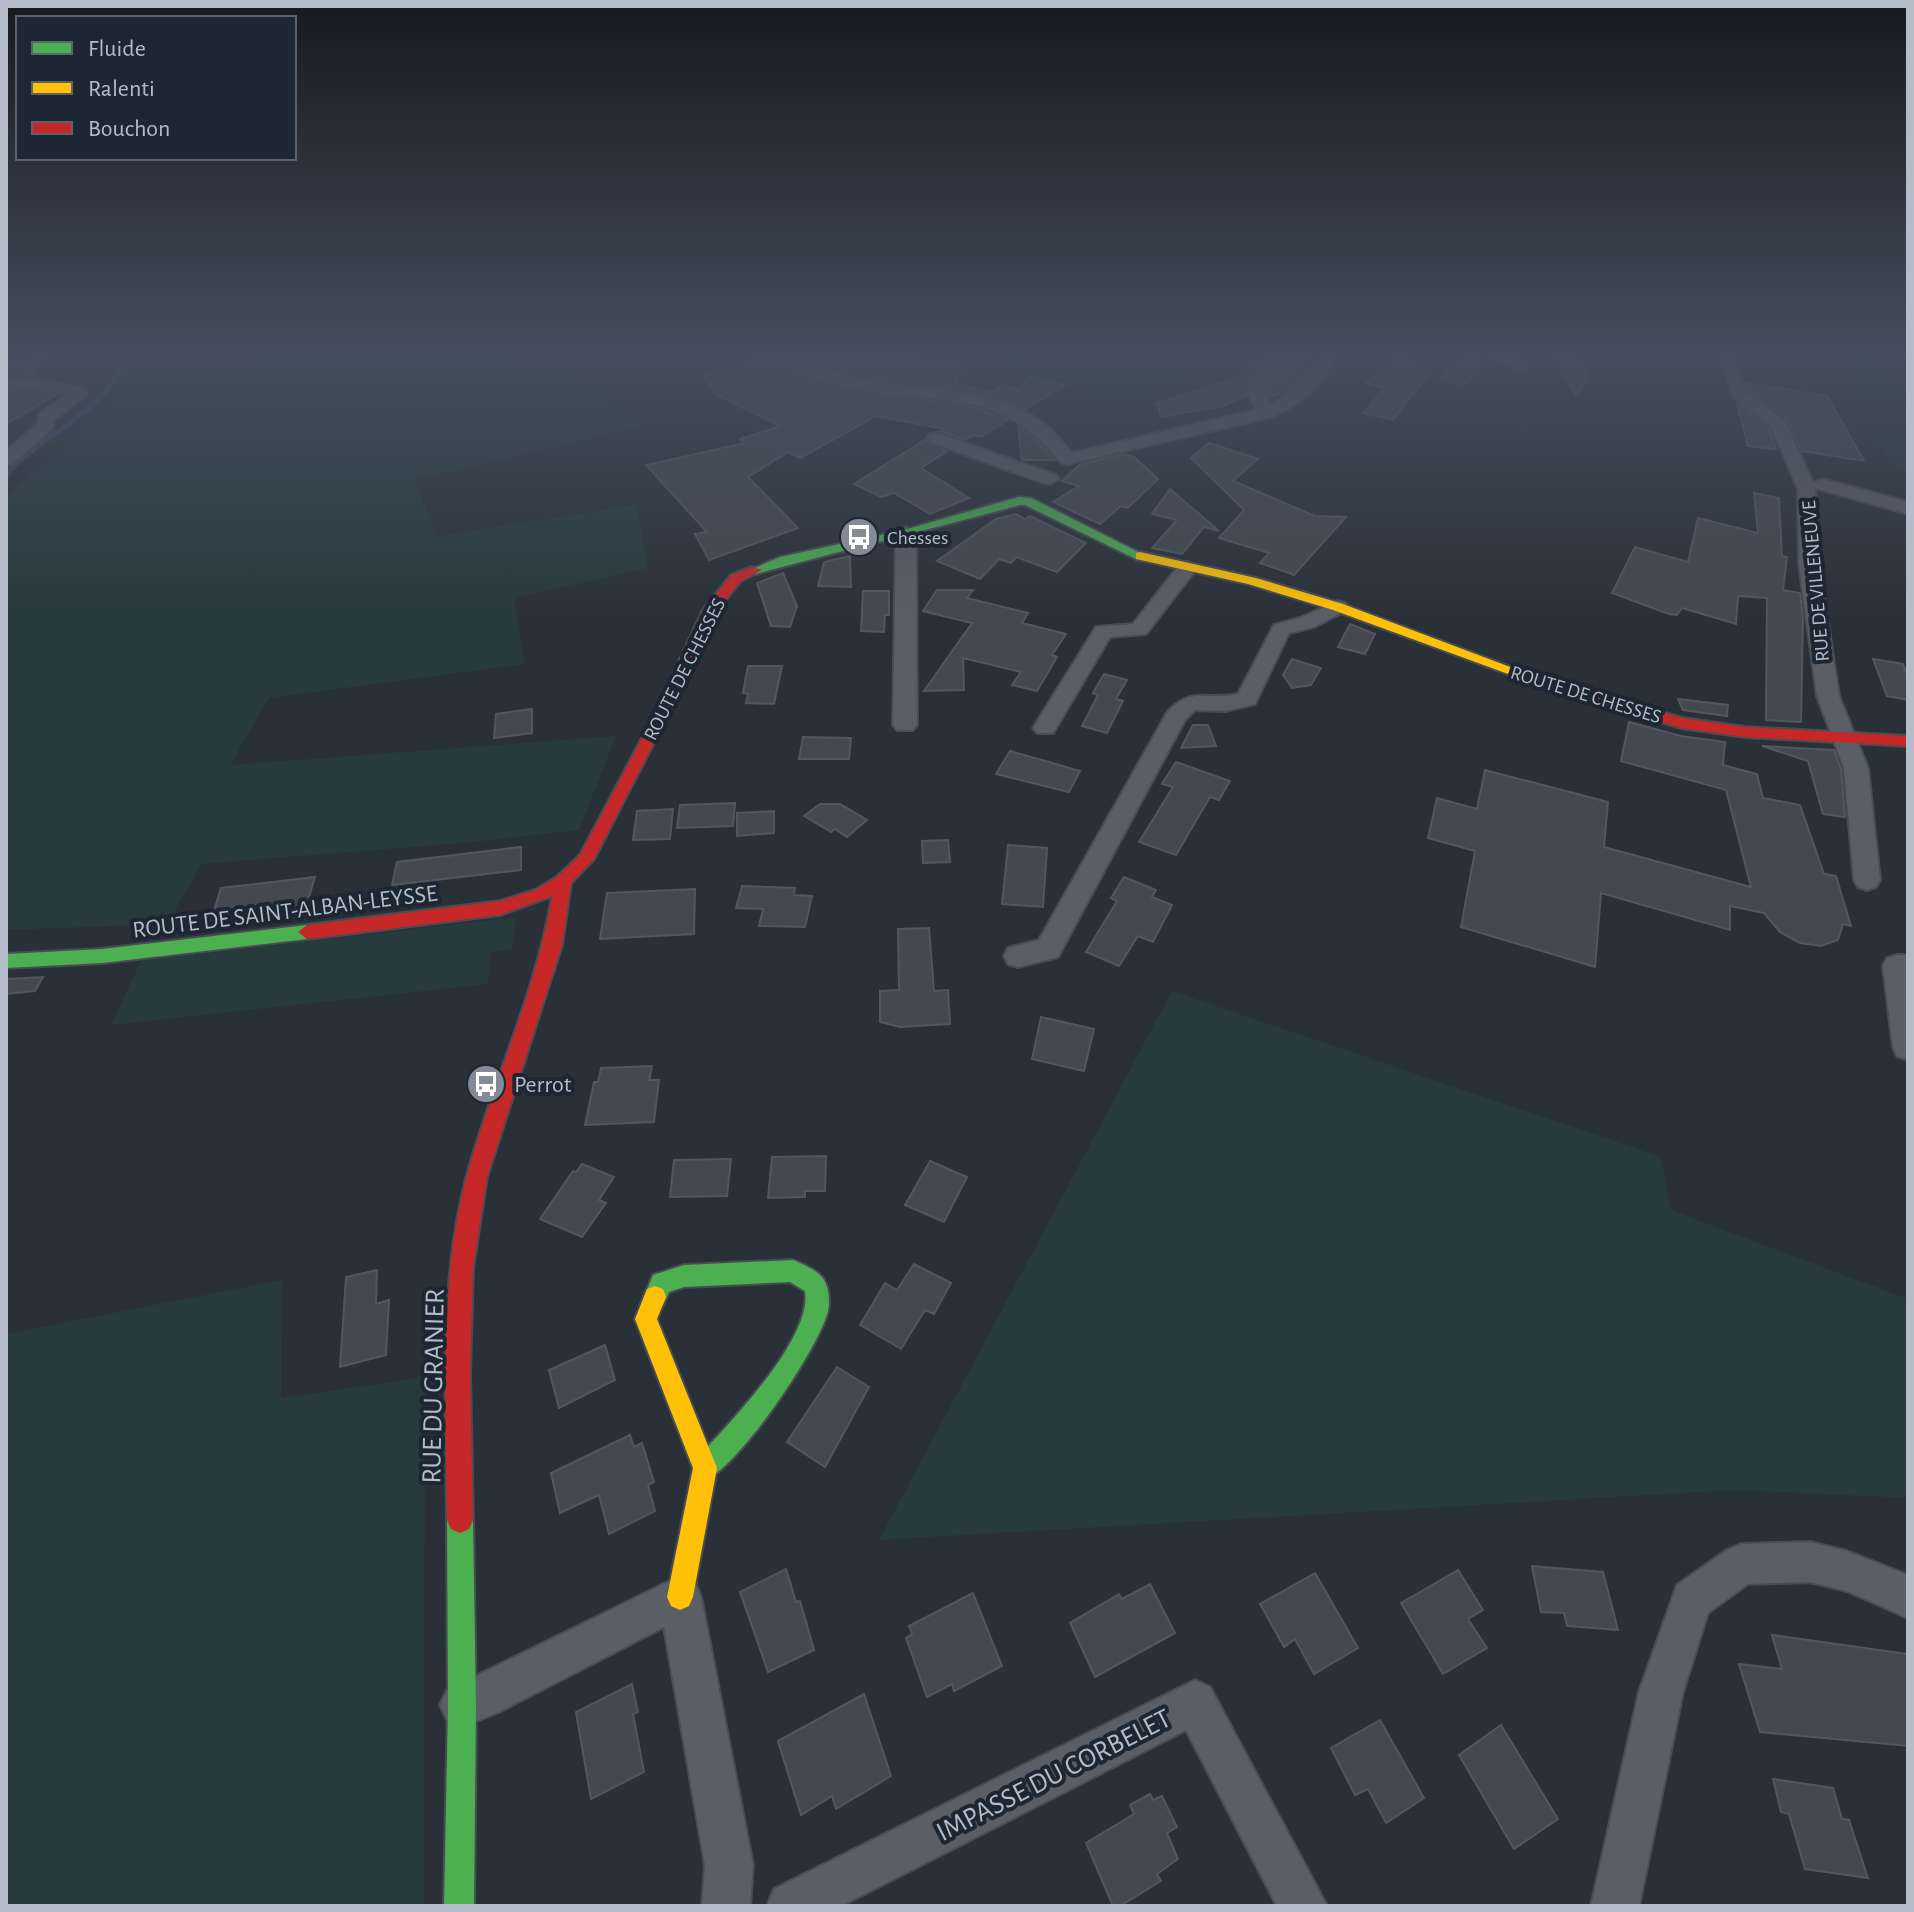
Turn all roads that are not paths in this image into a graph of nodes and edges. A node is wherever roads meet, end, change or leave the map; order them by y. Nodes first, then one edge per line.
1 (25, 443) edge
2 (951, 443) edge
3 (1058, 443) edge
4 (1136, 443) edge
5 (1787, 443) edge
6 (1068, 459) junction
7 (6, 460) edge
8 (1050, 479) junction
9 (1822, 484) dead end
10 (1027, 501) junction
11 (1908, 508) edge
12 (906, 533) junction
13 (1187, 568) junction
14 (1338, 607) junction
15 (905, 725) dead end
16 (1045, 728) dead end
17 (1843, 736) junction
18 (1908, 741) edge
19 (1867, 880) dead end
20 (563, 881) junction
21 (1018, 956) dead end
22 (6, 961) edge
23 (1908, 966) edge
24 (1908, 1047) edge
25 (705, 1468) junction
26 (680, 1597) junction
27 (1908, 1597) edge
28 (462, 1705) junction
29 (459, 1906) edge
30 (726, 1906) edge
31 (791, 1906) edge
32 (1303, 1906) edge
33 (1615, 1906) edge

1 - 7 street
2 - 8 street
3 - 6 street
4 - 6 street
5 - 17 street, RUE DE VILLENEUVE
6 - 8 street
8 - 10 street
9 - 11 street
10 - 12 main road, ROUTE DE CHESSES
10 - 13 main road, ROUTE DE CHESSES
12 - 15 street
12 - 20 main road, ROUTE DE CHESSES
13 - 14 main road, ROUTE DE CHESSES
13 - 16 street
14 - 17 main road, ROUTE DE CHESSES
14 - 21 street
17 - 18 main road, ROUTE DE CHESSES
17 - 19 street, RUE DE VILLENEUVE
20 - 22 main road, ROUTE DE SAINT-ALBAN-LEYSSE
20 - 28 main road, RUE DU GRANIER
23 - 24 street
25 - 25 main road
25 - 26 main road
26 - 28 street
26 - 30 street
27 - 33 street
28 - 29 main road, RUE DU GRANIER
31 - 32 street, IMPASSE DU CORBELET

